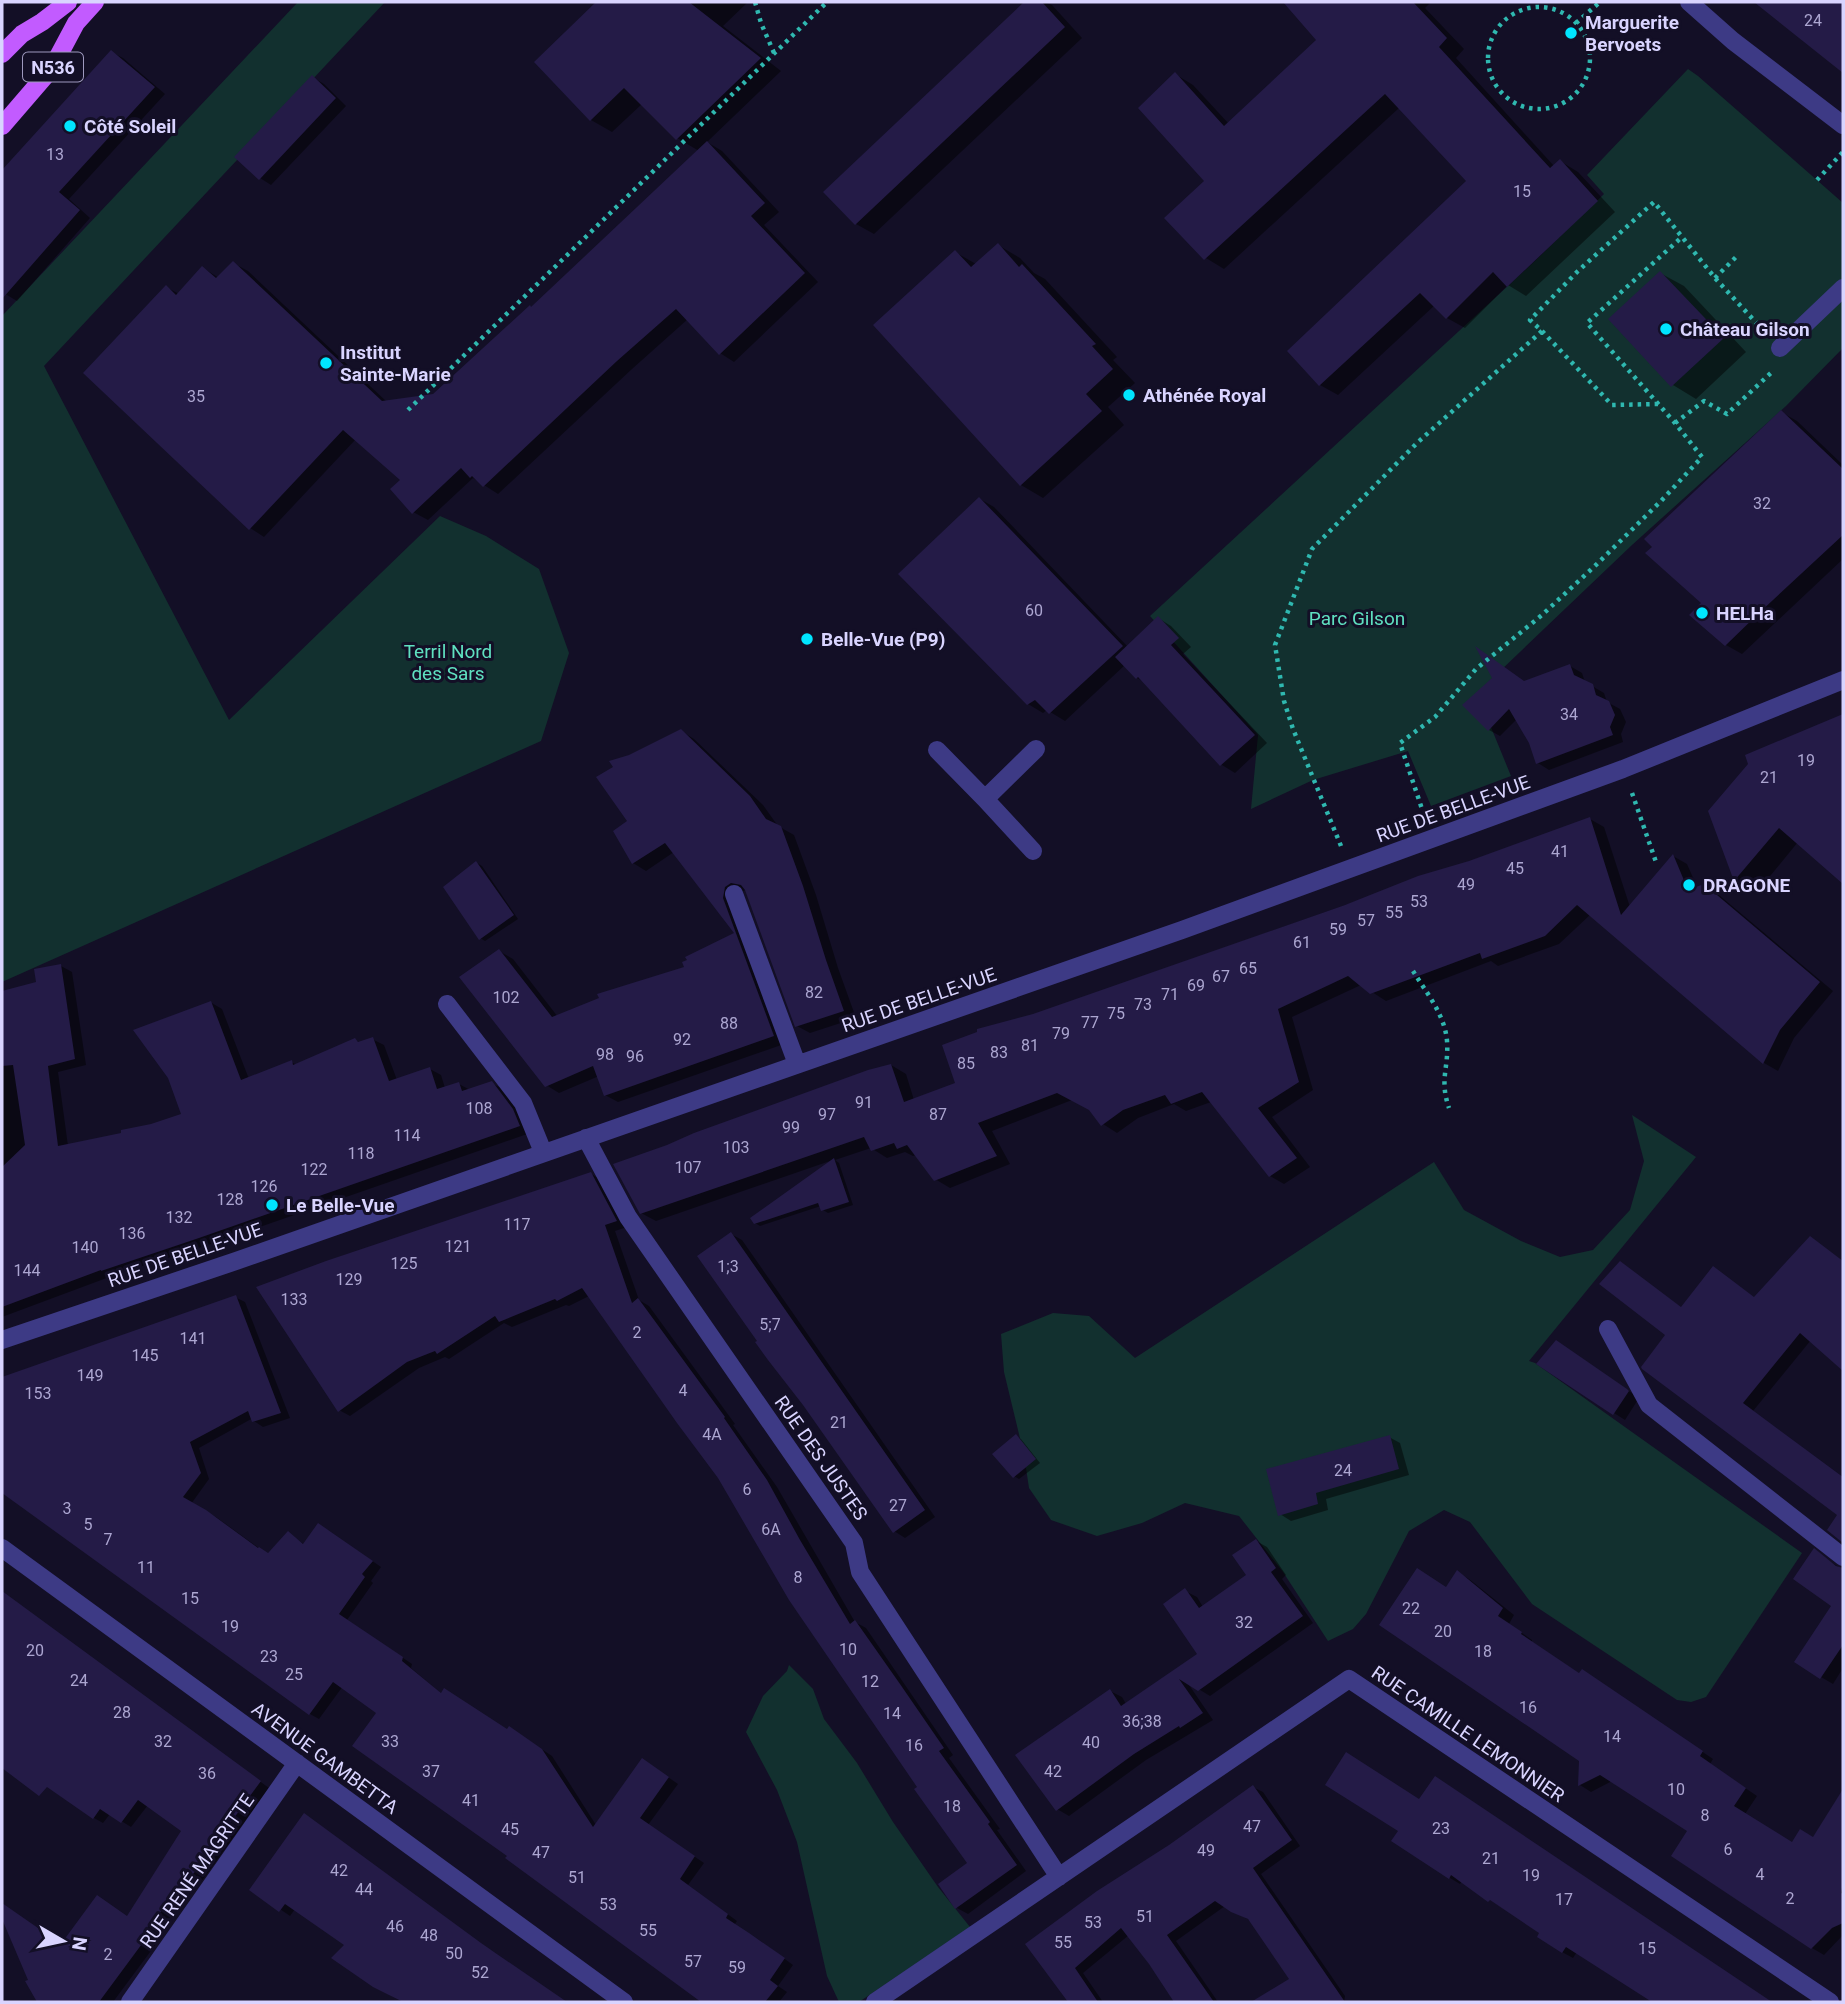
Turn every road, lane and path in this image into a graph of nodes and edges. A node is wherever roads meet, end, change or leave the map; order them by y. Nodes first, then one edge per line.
1 (68, 2) edge
2 (95, 2) edge
3 (755, 2) edge
4 (827, 2) edge
5 (1600, 2) edge
6 (1689, 2) edge
7 (1576, 23) junction
8 (774, 53) junction
9 (2, 54) edge
10 (1843, 125) edge
11 (2, 126) edge
12 (1843, 151) edge
13 (1817, 180) dead end
14 (1682, 237) junction
15 (1738, 254) dead end
16 (1715, 278) junction
17 (1843, 288) edge
18 (1542, 331) junction
19 (1780, 348) junction
20 (1658, 404) junction
21 (408, 410) dead end
22 (1675, 423) junction
23 (1843, 680) edge
24 (1036, 749) dead end
25 (937, 750) dead end
26 (1623, 769) junction
27 (985, 799) junction
28 (1432, 839) junction
29 (1033, 851) dead end
30 (1656, 862) dead end
31 (1351, 869) junction
32 (734, 894) dead end
33 (1413, 971) dead end
34 (447, 1004) dead end
35 (797, 1064) junction
36 (1449, 1108) dead end
37 (586, 1138) junction
38 (543, 1152) junction
39 (1608, 1329) dead end
40 (2, 1340) edge
41 (2, 1548) edge
42 (1843, 1557) edge
43 (297, 1763) junction
44 (1059, 1877) junction
45 (130, 2002) edge
46 (624, 2002) edge
47 (875, 2002) edge
48 (1830, 2002) edge

1 - 9 main road, N536
2 - 11 main road, N536
3 - 8 path
4 - 8 path
5 - 7 path
6 - 10 street
7 - 7 path
8 - 21 path
12 - 13 path
14 - 16 path
14 - 18 path
14 - 20 path
15 - 16 path
16 - 19 path
17 - 19 street
18 - 20 path
18 - 31 path
19 - 22 path
20 - 22 path
22 - 28 path
23 - 26 street, RUE DE BELLE-VUE
24 - 27 street
25 - 27 street
26 - 28 street, RUE DE BELLE-VUE
26 - 30 path
27 - 29 street
28 - 31 street, RUE DE BELLE-VUE
31 - 35 street, RUE DE BELLE-VUE
32 - 35 street
33 - 36 path
34 - 38 street
35 - 37 street, RUE DE BELLE-VUE
37 - 38 street, RUE DE BELLE-VUE
37 - 44 street, RUE DES JUSTES
38 - 40 street, RUE DE BELLE-VUE
39 - 42 street
41 - 43 street, AVENUE GAMBETTA
43 - 45 street, RUE RENÉ MAGRITTE
43 - 46 street, AVENUE GAMBETTA
44 - 47 street, RUE CAMILLE LEMONNIER
44 - 48 street, RUE CAMILLE LEMONNIER

